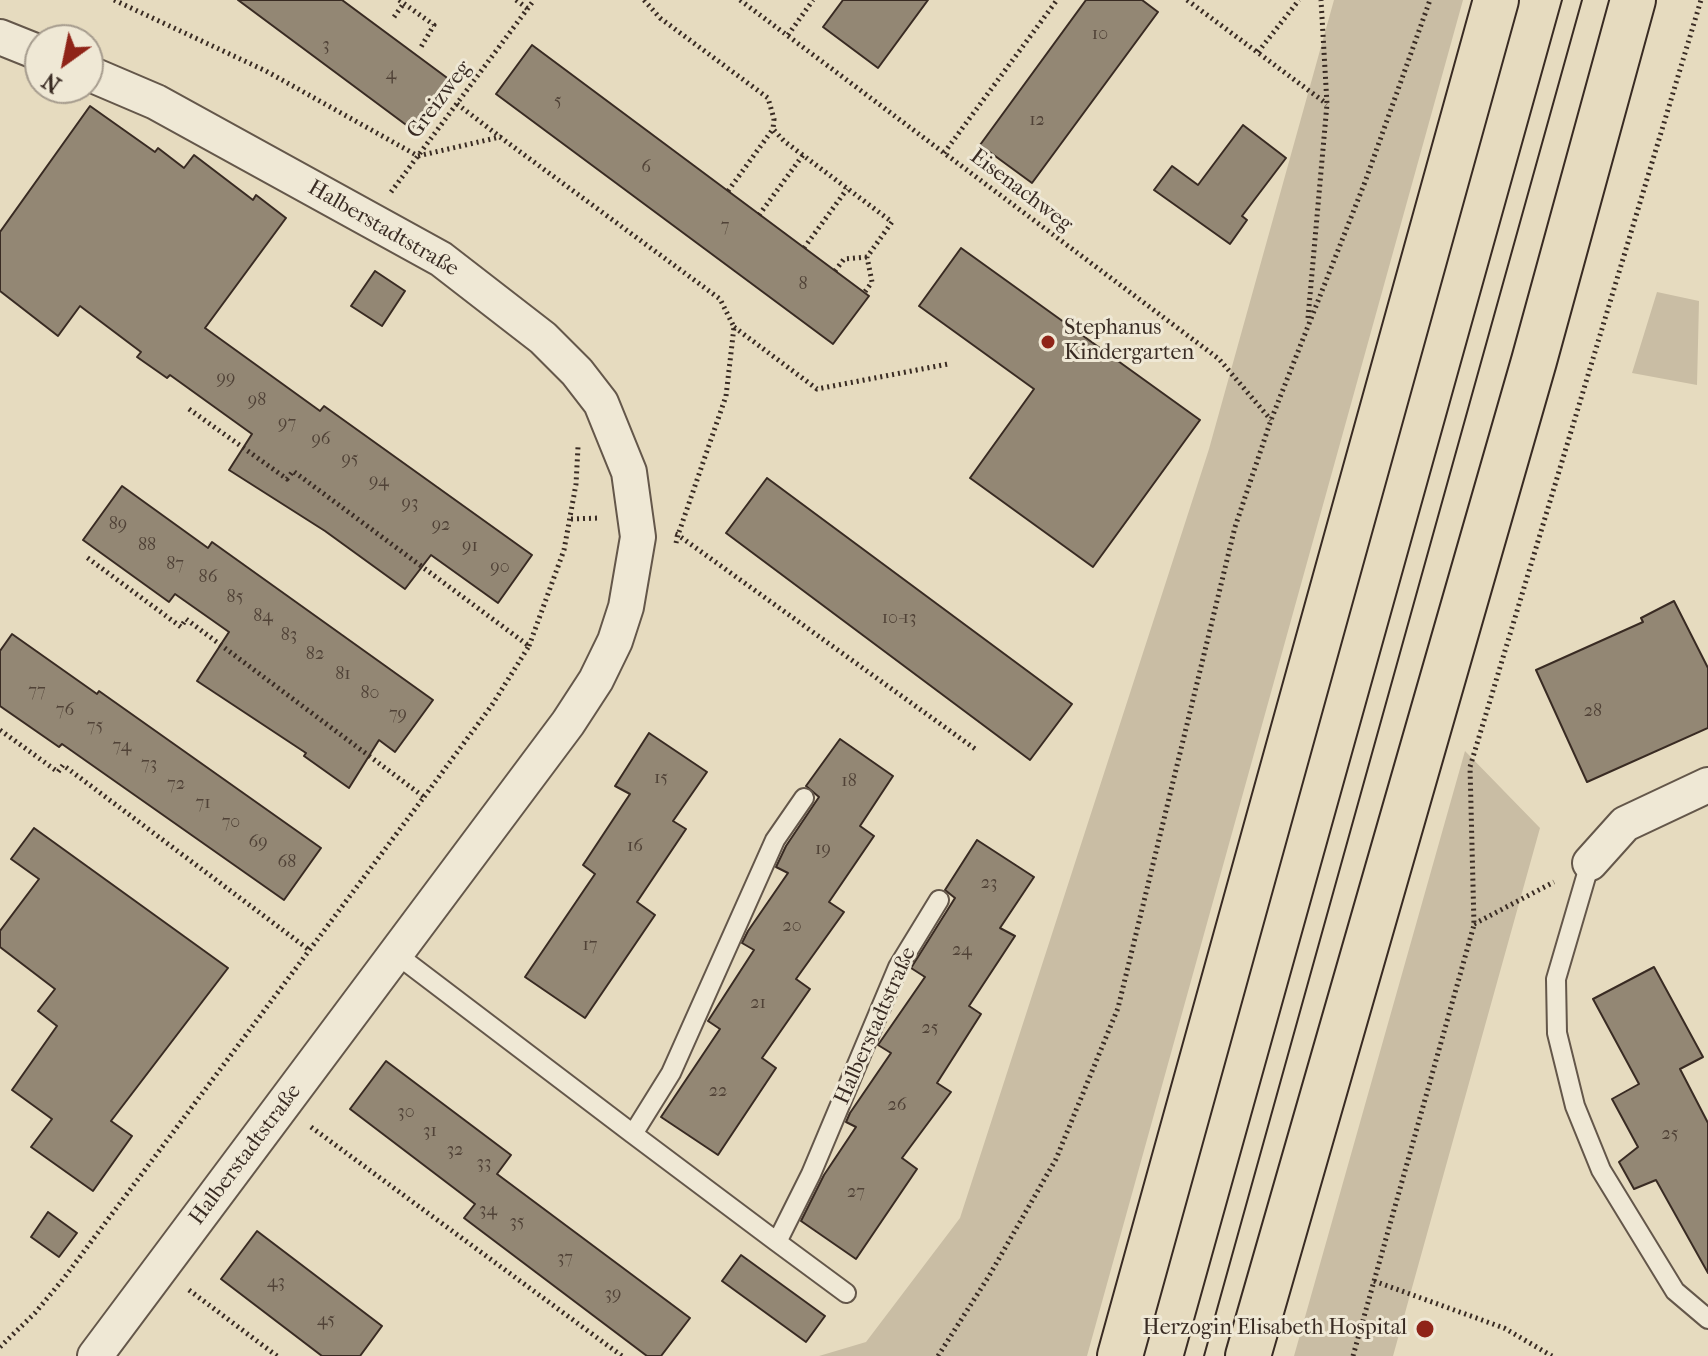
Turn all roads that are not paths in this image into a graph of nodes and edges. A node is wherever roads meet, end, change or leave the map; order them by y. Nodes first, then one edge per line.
1 (1496, 0) edge
2 (1633, 0) edge
3 (0, 37) edge
4 (24, 47) edge
5 (104, 80) edge
6 (1708, 785) edge
7 (804, 798) dead end
8 (1590, 863) joint
9 (939, 900) dead end
10 (396, 954) junction
11 (633, 1134) junction
12 (777, 1242) junction
13 (846, 1293) dead end
14 (1708, 1319) edge
15 (95, 1356) edge
16 (1120, 1356) edge
17 (1248, 1356) edge

1 - 16 highway
2 - 17 highway
3 - 4 street
5 - 10 street, Halberstadtstraße
6 - 8 street
7 - 11 lane
8 - 14 lane
9 - 12 lane, Halberstadtstraße
10 - 11 lane
10 - 15 street, Halberstadtstraße
11 - 12 lane
12 - 13 lane

